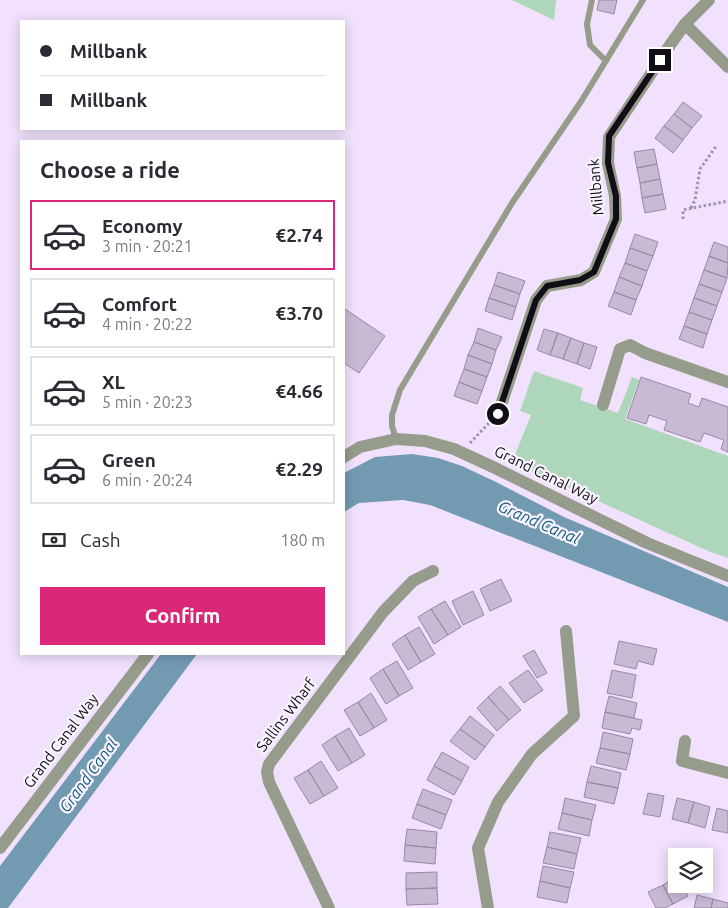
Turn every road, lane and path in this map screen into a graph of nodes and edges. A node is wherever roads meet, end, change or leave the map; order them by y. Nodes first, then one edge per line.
1 (592, 0) edge
2 (643, 0) edge
3 (709, 0) edge
4 (685, 24) junction
5 (606, 61) junction
6 (728, 67) edge
7 (717, 145) dead end
8 (728, 201) edge
9 (691, 208) junction
10 (683, 219) dead end
11 (728, 382) edge
12 (603, 404) dead end
13 (498, 414) joint
14 (396, 439) junction
15 (345, 456) edge
16 (469, 456) junction
17 (434, 571) dead end
18 (728, 576) edge
19 (566, 631) dead end
20 (147, 655) edge
21 (685, 741) dead end
22 (728, 773) edge
23 (0, 848) edge
24 (329, 908) edge
25 (488, 908) edge

1 - 5 lane
2 - 5 lane
3 - 4 street, Millbank
4 - 6 street
4 - 13 street, Millbank
5 - 14 lane
7 - 9 path
8 - 9 path
9 - 10 path
11 - 12 street
13 - 16 path
14 - 15 street, Grand Canal Way
14 - 16 street, Grand Canal Way
16 - 18 street, Grand Canal Way
17 - 24 street, Sallins Wharf
19 - 25 street
20 - 23 street, Grand Canal Way
21 - 22 street

